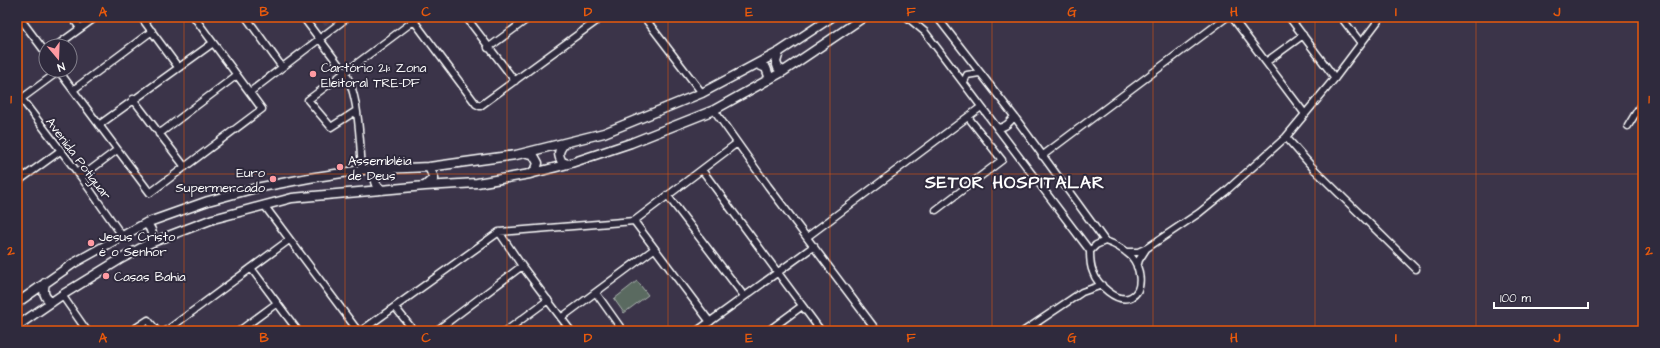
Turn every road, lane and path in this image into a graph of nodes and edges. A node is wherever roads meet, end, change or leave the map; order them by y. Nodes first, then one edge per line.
1 (19, 17) edge
2 (72, 17) edge
3 (96, 17) edge
4 (141, 17) edge
5 (194, 17) edge
6 (246, 17) edge
7 (303, 17) edge
8 (348, 17) edge
9 (466, 17) edge
10 (530, 17) edge
11 (602, 17) edge
12 (644, 17) edge
13 (832, 17) edge
14 (864, 17) edge
15 (907, 17) edge
16 (937, 17) edge
17 (1227, 17) edge
18 (1232, 17) edge
19 (1289, 17) edge
20 (1341, 17) edge
21 (1381, 17) edge
22 (417, 19) edge
23 (80, 28) junction
24 (152, 31) junction
25 (1302, 35) junction
26 (67, 38) edge
27 (319, 39) junction
28 (38, 42) edge
29 (213, 43) junction
30 (1361, 44) junction
31 (488, 48) junction
32 (779, 52) junction
33 (1266, 62) junction
34 (757, 64) junction
35 (178, 67) junction
36 (282, 67) junction
37 (784, 71) junction
38 (345, 73) junction
39 (979, 73) junction
40 (237, 75) junction
41 (49, 78) edge
42 (64, 78) edge
43 (1335, 78) junction
44 (768, 80) junction
45 (515, 81) junction
46 (964, 82) junction
47 (73, 90) junction
48 (250, 92) junction
49 (17, 93) edge
50 (702, 94) junction
51 (21, 99) junction
52 (133, 99) junction
53 (1643, 101) edge
54 (981, 107) junction
55 (714, 110) junction
56 (356, 111) junction
57 (1306, 114) junction
58 (1014, 116) junction
59 (968, 117) junction
60 (99, 125) junction
61 (1628, 126) dead end
62 (997, 128) junction
63 (159, 134) junction
64 (1286, 137) junction
65 (738, 143) junction
66 (564, 144) junction
67 (117, 150) junction
68 (60, 151) junction
69 (527, 153) junction
70 (1042, 156) junction
71 (568, 164) junction
72 (17, 167) edge
73 (185, 167) junction
74 (429, 167) junction
75 (362, 170) junction
76 (383, 170) junction
77 (702, 170) junction
78 (530, 174) junction
79 (24, 177) junction
80 (81, 177) junction
81 (17, 182) edge
82 (425, 186) junction
83 (382, 190) junction
84 (668, 195) junction
85 (264, 205) junction
86 (936, 210) dead end
87 (634, 221) junction
88 (146, 223) junction
89 (499, 232) junction
90 (123, 236) junction
91 (807, 237) junction
92 (289, 240) junction
93 (1105, 241) junction
94 (150, 243) junction
95 (814, 246) junction
96 (1147, 248) junction
97 (654, 249) junction
98 (1090, 251) junction
99 (1126, 252) junction
100 (522, 266) junction
101 (251, 268) junction
102 (1137, 269) junction
103 (1416, 269) dead end
104 (777, 272) junction
105 (1095, 277) junction
106 (45, 283) junction
107 (1102, 285) junction
108 (1082, 292) junction
109 (596, 293) junction
110 (62, 294) junction
111 (744, 296) junction
112 (548, 300) junction
113 (52, 302) junction
114 (277, 302) junction
115 (17, 303) edge
116 (802, 306) junction
117 (395, 307) junction
118 (562, 318) junction
119 (710, 322) junction
120 (17, 326) edge
121 (87, 331) edge
122 (131, 331) edge
123 (157, 331) edge
124 (166, 331) edge
125 (239, 331) edge
126 (298, 331) edge
127 (358, 331) edge
128 (361, 331) edge
129 (414, 331) edge
130 (436, 331) edge
131 (506, 331) edge
132 (571, 331) edge
133 (624, 331) edge
134 (697, 331) edge
135 (768, 331) edge
136 (821, 331) edge
137 (877, 331) edge
138 (1024, 331) edge

1 - 28 street
2 - 23 street
3 - 23 street
4 - 24 street
5 - 29 street
6 - 36 street
7 - 27 street
8 - 27 street
9 - 31 street
10 - 31 street
11 - 45 street
12 - 50 street
13 - 32 main road
14 - 37 main road
15 - 46 street
16 - 39 street
17 - 70 street
18 - 33 street
19 - 25 street
20 - 30 street
21 - 30 street
22 - 38 street
22 - 45 street
23 - 26 street
24 - 35 street
24 - 47 street
25 - 33 street
25 - 43 street
27 - 36 street
27 - 38 street
29 - 35 street
29 - 40 street
30 - 43 street
31 - 45 street
32 - 34 main road
32 - 37 main road
33 - 57 street
34 - 44 main road
34 - 50 main road
35 - 52 street
36 - 48 street
37 - 44 main road
38 - 56 street
38 - 56 street
39 - 46 street
39 - 58 street
40 - 48 street
40 - 63 street
41 - 51 street
42 - 47 street
43 - 57 street
44 - 55 main road
46 - 54 street
47 - 60 street
48 - 73 street
49 - 51 street, Avenida Potiguar
50 - 66 main road
51 - 68 street, Avenida Potiguar
52 - 60 street
52 - 63 street
53 - 61 street
54 - 59 street
54 - 62 street
55 - 65 street
55 - 71 main road
56 - 75 street
57 - 64 street
58 - 62 street
58 - 70 street
59 - 86 street
59 - 91 street
60 - 67 street
62 - 98 street
63 - 73 street
64 - 96 street
64 - 103 street
65 - 77 street
65 - 91 street
66 - 69 main road
66 - 71 main road
67 - 73 street
67 - 80 street
68 - 79 street
68 - 80 street, Avenida Potiguar
69 - 74 main road
69 - 78 main road
70 - 93 street
71 - 78 main road
72 - 79 street
74 - 76 main road
74 - 82 main road
75 - 76 main road
75 - 88 main road
76 - 83 main road
77 - 84 street
77 - 104 street
78 - 82 main road
79 - 81 street
80 - 90 street, Avenida Potiguar
82 - 83 main road
83 - 85 main road
84 - 87 street
84 - 111 street
85 - 92 street
85 - 94 main road
87 - 89 street
87 - 97 street
88 - 90 main road
88 - 94 main road
89 - 100 street
89 - 117 street
90 - 106 main road
91 - 95 street
92 - 101 street
92 - 127 street
93 - 98 street
93 - 99 street
94 - 110 main road
95 - 104 street
95 - 137 street
96 - 99 street
96 - 102 street
97 - 109 street
97 - 119 street
98 - 105 street
99 - 102 street
100 - 112 street
100 - 130 street
101 - 114 street
101 - 124 street
102 - 107 street
104 - 111 street
104 - 116 street
105 - 107 street
105 - 108 street
106 - 113 main road
106 - 115 main road
107 - 108 street
108 - 138 street
109 - 118 street
109 - 133 street
110 - 113 main road
110 - 121 street
111 - 119 street
112 - 118 street
112 - 131 street
113 - 120 main road
114 - 125 street
114 - 126 street
116 - 135 street
116 - 136 street
117 - 128 street
117 - 129 street
118 - 132 street
119 - 134 street
122 - 123 street

